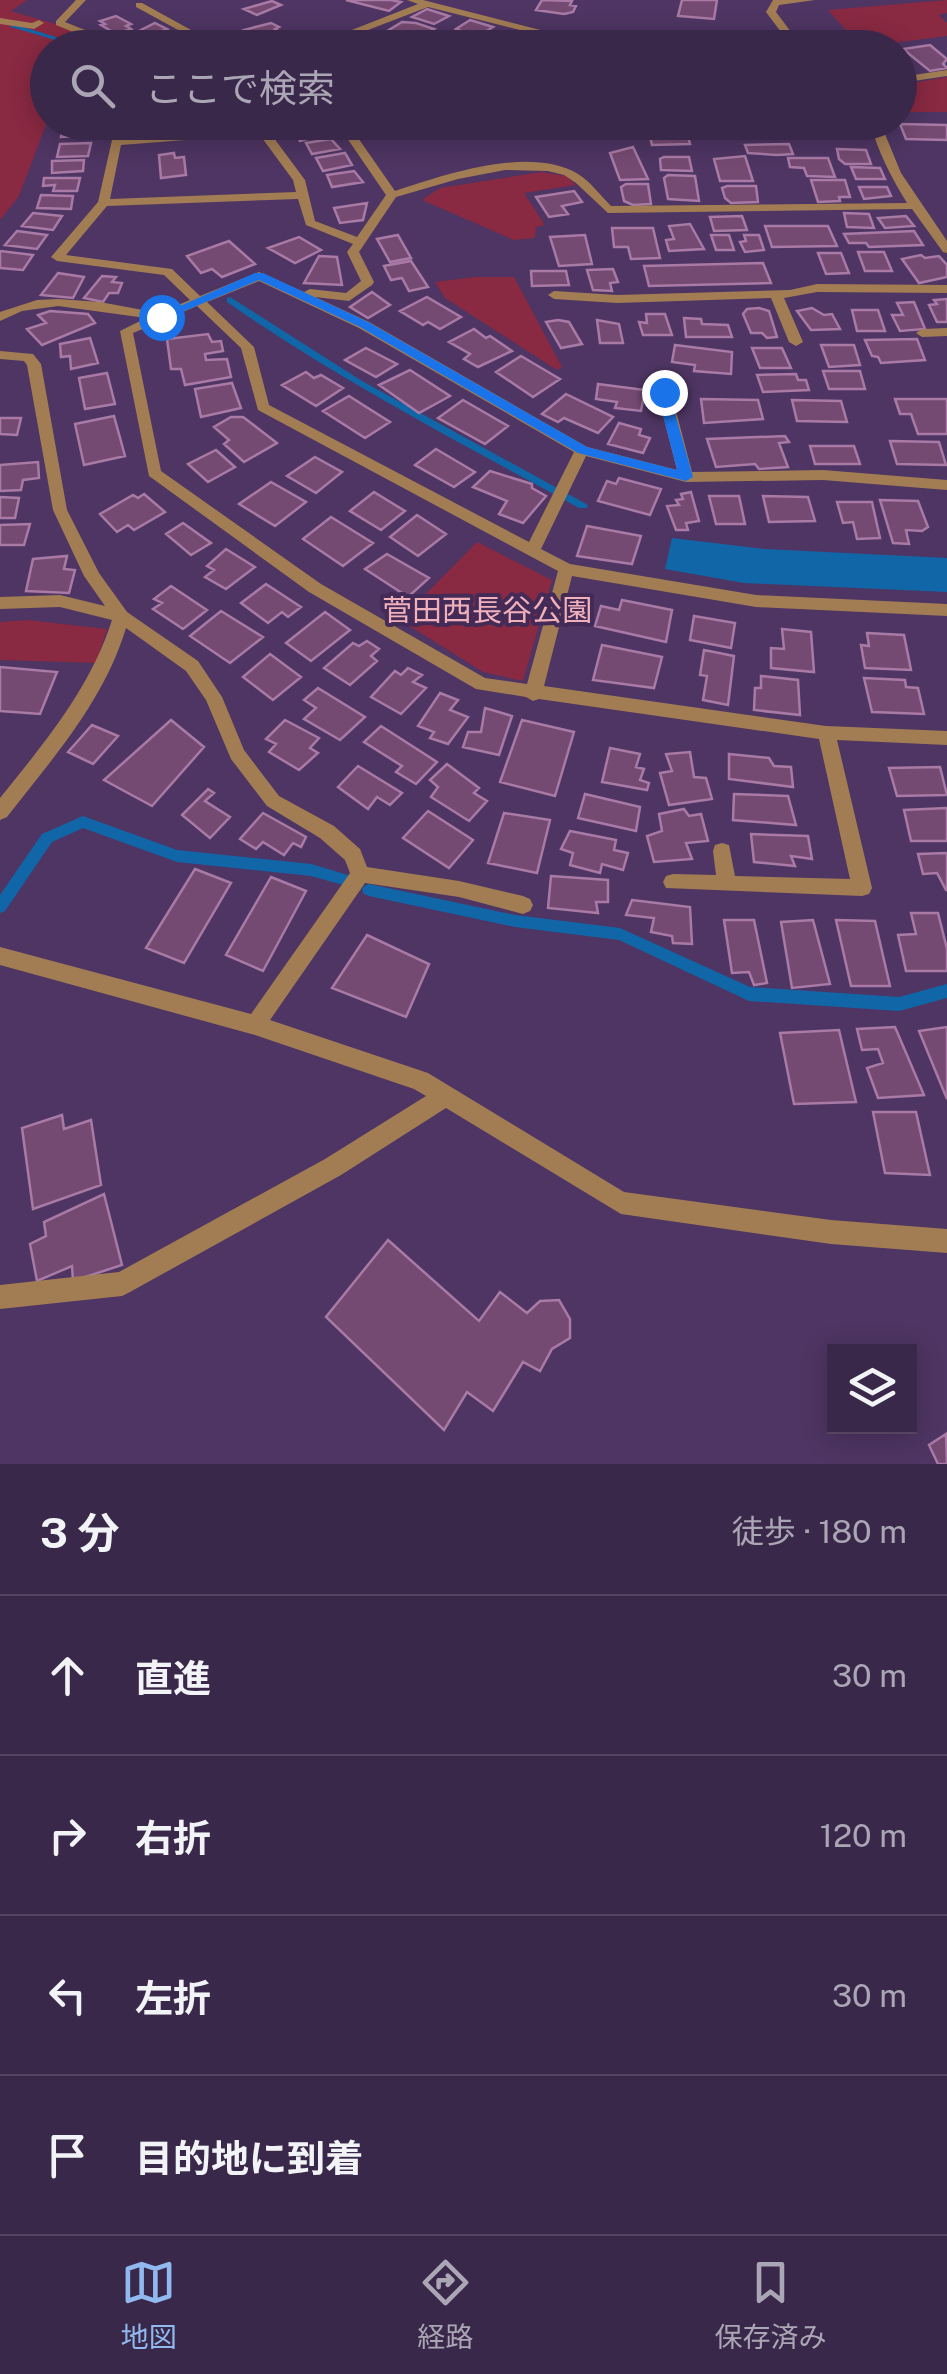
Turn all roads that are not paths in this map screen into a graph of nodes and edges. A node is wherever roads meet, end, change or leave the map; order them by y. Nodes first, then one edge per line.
1 (81, 0) edge
2 (412, 0) edge
3 (482, 0) edge
4 (810, 0) edge
5 (427, 4) junction
6 (140, 5) dead end
7 (475, 16) junction
8 (0, 21) edge
9 (40, 24) dead end
10 (76, 30) edge
11 (186, 30) edge
12 (358, 30) edge
13 (529, 30) edge
14 (784, 30) edge
15 (947, 73) edge
16 (917, 77) edge
17 (128, 140) edge
18 (270, 140) edge
19 (354, 140) edge
20 (879, 140) edge
21 (303, 195) junction
22 (392, 195) junction
23 (104, 203) junction
24 (914, 206) junction
25 (359, 242) junction
26 (947, 249) edge
27 (285, 288) junction
28 (947, 288) edge
29 (776, 294) junction
30 (554, 296) dead end
31 (198, 301) junction
32 (0, 317) edge
33 (161, 317) junction
34 (947, 332) edge
35 (922, 333) dead end
36 (796, 342) dead end
37 (0, 355) edge
38 (664, 392) dead end
39 (582, 450) junction
40 (686, 477) junction
41 (947, 484) edge
42 (532, 551) junction
43 (566, 570) junction
44 (0, 603) edge
45 (947, 610) edge
46 (122, 616) junction
47 (533, 694) junction
48 (826, 733) junction
49 (947, 738) edge
50 (0, 812) edge
51 (722, 851) dead end
52 (360, 874) junction
53 (673, 882) dead end
54 (727, 884) junction
55 (524, 905) dead end
56 (0, 956) edge
57 (255, 1025) junction
58 (445, 1096) junction
59 (947, 1241) edge
60 (0, 1298) edge

1 - 10 street
2 - 5 street
3 - 7 street
4 - 14 street
5 - 7 street
5 - 12 street
6 - 11 street
7 - 13 street
8 - 9 street
15 - 16 street
17 - 23 street
18 - 21 street
19 - 22 street
20 - 24 street
21 - 23 street
21 - 25 street
22 - 24 street
22 - 25 street
23 - 31 street
24 - 26 street
25 - 27 street
27 - 31 street
27 - 39 street
28 - 29 street
29 - 30 street
29 - 36 street
31 - 33 street
31 - 42 street
32 - 33 street
33 - 47 street
34 - 35 street
37 - 46 street
38 - 40 street
39 - 40 street
39 - 42 street
40 - 41 street
42 - 43 street
43 - 45 street
43 - 47 street
44 - 46 street
46 - 50 street
46 - 52 street
47 - 48 street
48 - 49 street
48 - 54 street
51 - 54 street
52 - 55 street
52 - 57 street
53 - 54 street
56 - 57 street
57 - 58 street
58 - 59 street
58 - 60 street

